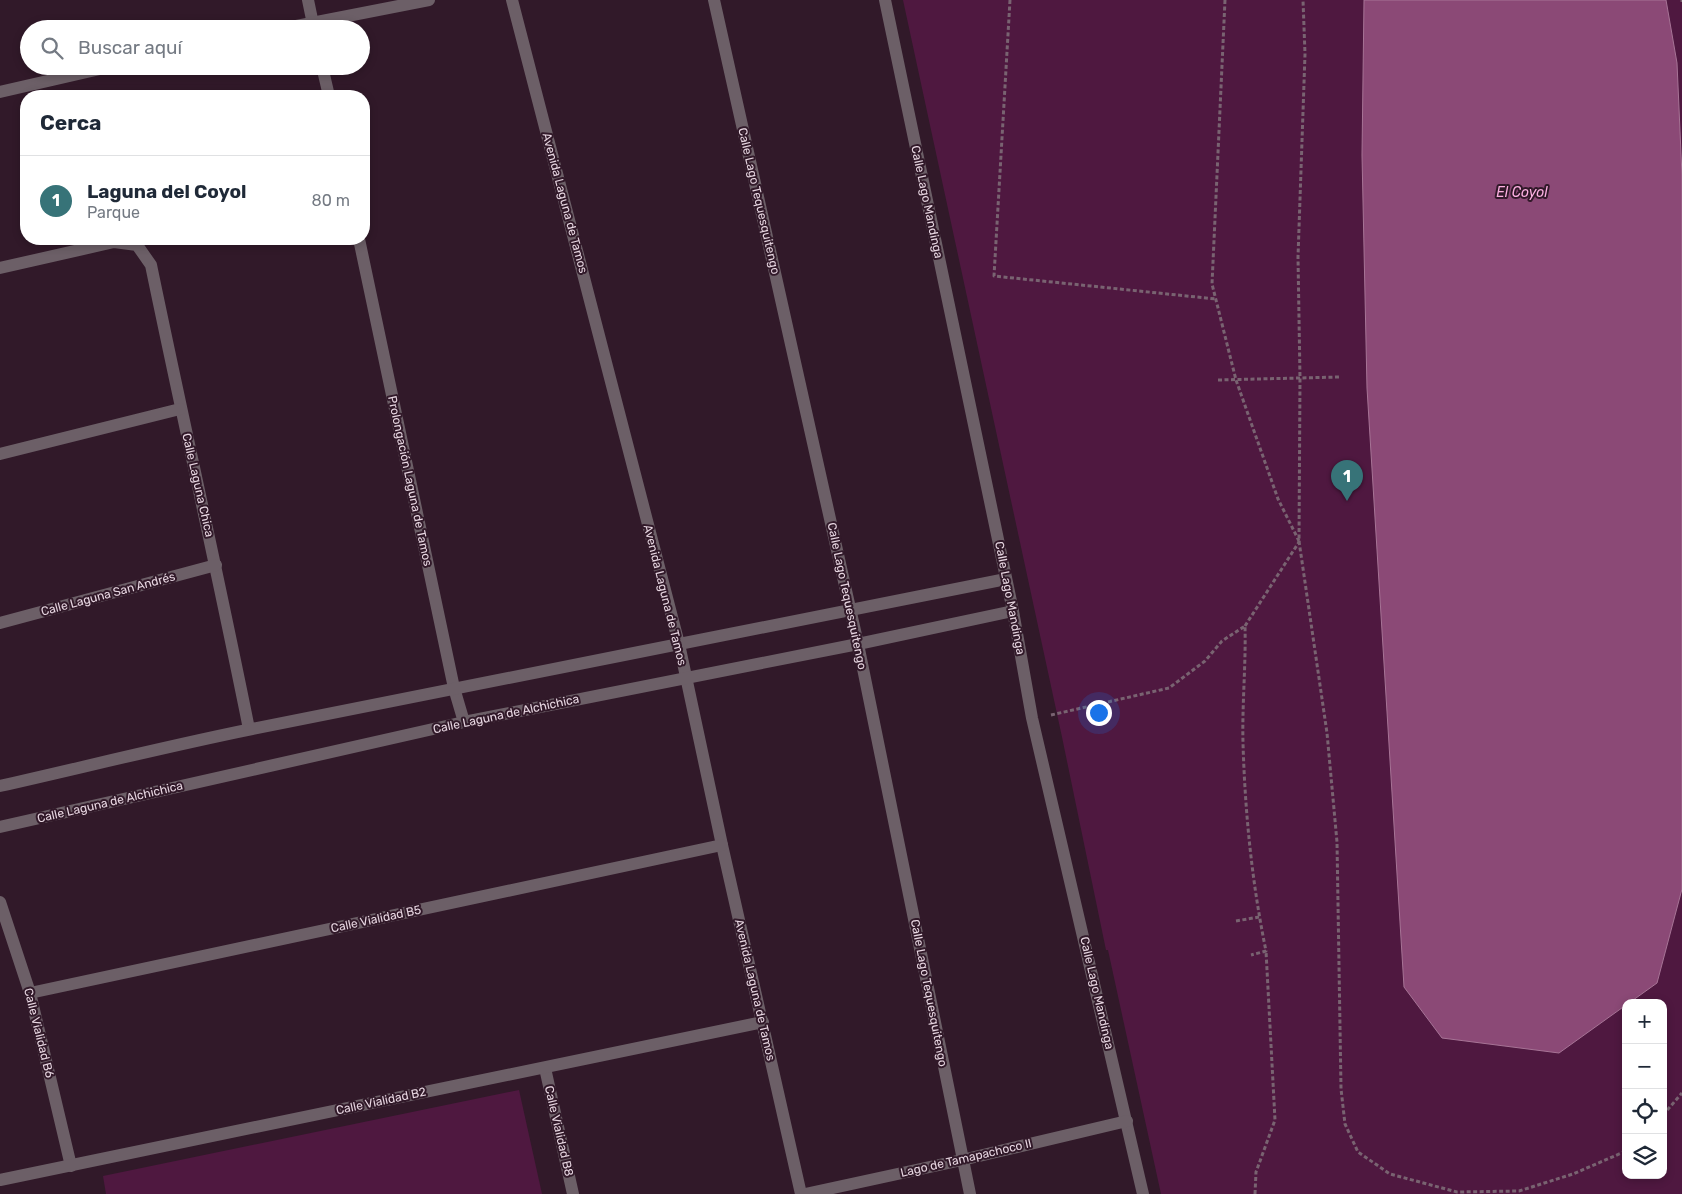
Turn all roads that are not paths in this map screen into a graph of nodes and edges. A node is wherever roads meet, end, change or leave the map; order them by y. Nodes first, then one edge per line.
1 (308, 0) edge
2 (429, 0) edge
3 (512, 0) edge
4 (714, 0) edge
5 (885, 0) edge
6 (313, 20) edge
7 (337, 20) edge
8 (74, 75) edge
9 (324, 75) edge
10 (328, 90) edge
11 (0, 92) edge
12 (101, 245) edge
13 (137, 245) edge
14 (360, 245) edge
15 (0, 268) edge
16 (180, 409) junction
17 (0, 454) edge
18 (216, 564) junction
19 (1006, 579) junction
20 (1013, 611) junction
21 (850, 612) junction
22 (0, 623) edge
23 (679, 644) junction
24 (858, 644) junction
25 (685, 677) junction
26 (454, 688) junction
27 (464, 722) junction
28 (249, 729) junction
29 (0, 786) edge
30 (0, 827) edge
31 (722, 845) junction
32 (0, 902) edge
33 (30, 993) junction
34 (762, 1022) junction
35 (545, 1068) junction
36 (1127, 1121) junction
37 (962, 1160) junction
38 (71, 1166) junction
39 (0, 1180) edge
40 (573, 1194) edge
41 (801, 1194) edge
42 (805, 1194) edge
43 (970, 1194) edge
44 (1143, 1194) edge

1 - 6 street
2 - 7 street
3 - 23 street, Avenida Laguna de Tamos
4 - 21 street, Calle Lago Tequesquitengo
5 - 19 street, Calle Lago Mandinga
8 - 11 street
9 - 10 street
12 - 15 street, Calle Laguna Chica
13 - 16 street, Calle Laguna Chica
14 - 26 street, Prolongación Laguna de Tamos
16 - 17 street
16 - 18 street, Calle Laguna Chica
18 - 22 street, Calle Laguna San Andrés
18 - 28 street, Calle Laguna Chica
19 - 20 street, Calle Lago Mandinga
19 - 21 street
20 - 24 street, Calle Laguna de Alchichica
20 - 36 street, Calle Lago Mandinga
21 - 23 street
21 - 24 street, Calle Lago Tequesquitengo
23 - 25 street, Avenida Laguna de Tamos
23 - 26 street
24 - 25 street, Calle Laguna de Alchichica
24 - 37 street, Calle Lago Tequesquitengo
25 - 27 street, Calle Laguna de Alchichica
25 - 31 street, Avenida Laguna de Tamos
26 - 27 street, Prolongación Laguna de Tamos
26 - 28 street
27 - 30 street, Calle Laguna de Alchichica
28 - 29 street
31 - 33 street, Calle Vialidad B5
31 - 34 street, Avenida Laguna de Tamos
32 - 33 street, Calle Vialidad B6
33 - 38 street, Calle Vialidad B6
34 - 35 street, Calle Vialidad B2
34 - 41 street, Avenida Laguna de Tamos
35 - 38 street, Calle Vialidad B2
35 - 40 street, Calle Vialidad B8
36 - 37 street, Lago de Tamapachoco II
36 - 44 street, Calle Lago Mandinga
37 - 42 street, Lago de Tamapachoco II
37 - 43 street, Calle Lago Tequesquitengo
38 - 39 street, Calle Vialidad B2

